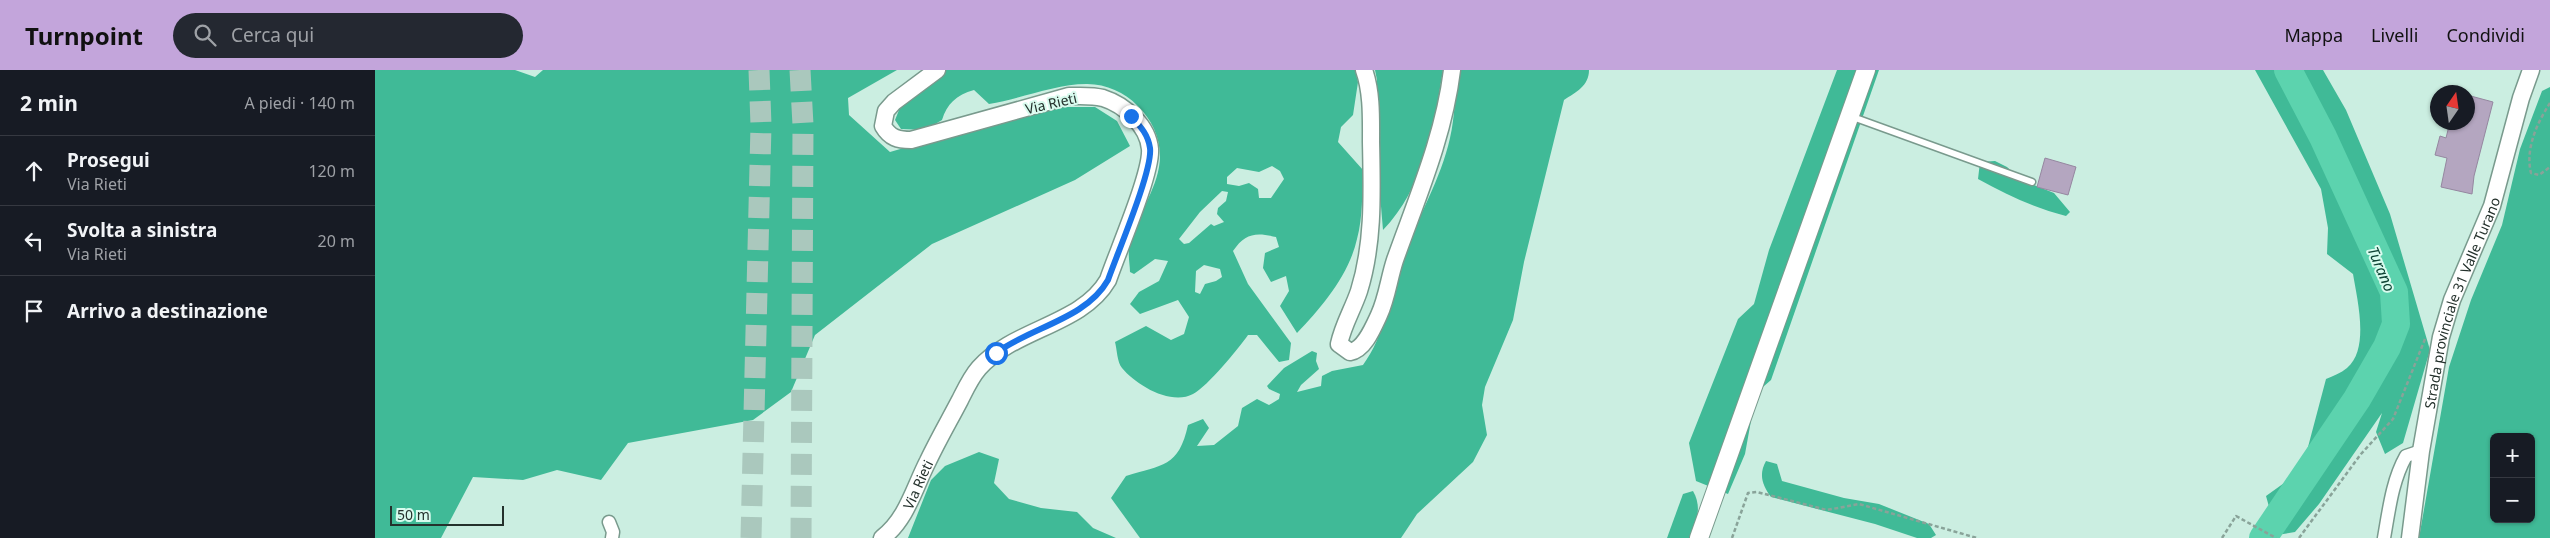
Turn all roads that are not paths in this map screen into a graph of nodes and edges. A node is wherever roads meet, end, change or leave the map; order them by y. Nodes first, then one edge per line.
1 (937, 70) edge
2 (1364, 70) edge
3 (1452, 70) edge
4 (1866, 70) edge
5 (2531, 70) edge
6 (1849, 116) junction
7 (2032, 182) dead end
8 (2421, 451) junction
9 (609, 522) dead end
10 (612, 538) edge
11 (882, 538) edge
12 (1699, 538) edge
13 (2384, 538) edge
14 (2410, 538) edge

1 - 11 street, Via Rieti
2 - 3 street
4 - 6 main road
5 - 8 street, Strada provinciale 31 Valle Turano
6 - 7 lane
6 - 12 main road
8 - 13 street
8 - 14 street, Strada provinciale 31 Valle Turano
9 - 10 street

